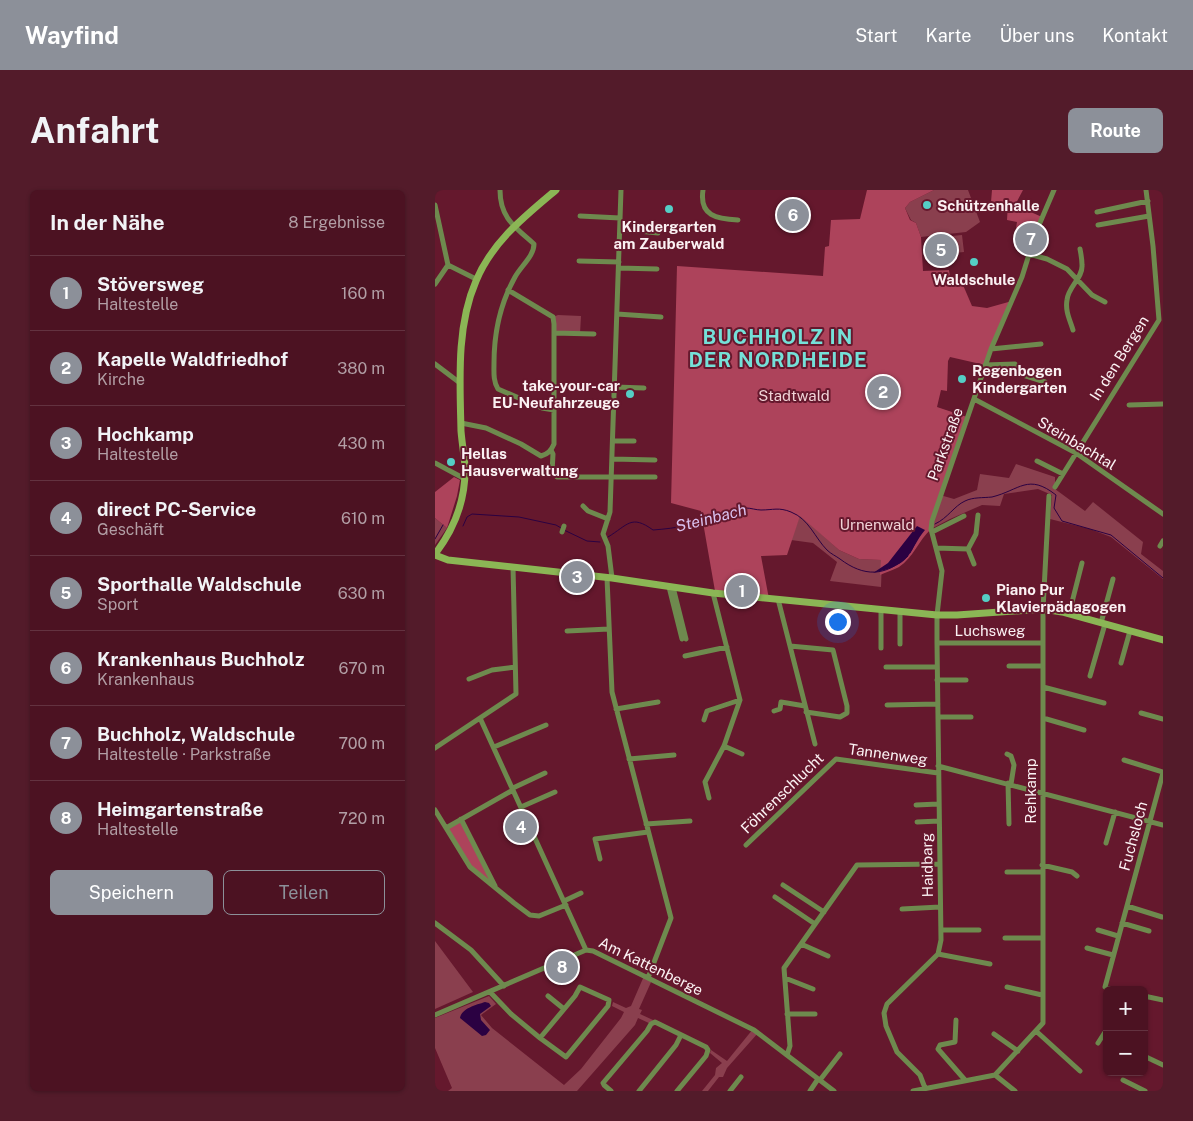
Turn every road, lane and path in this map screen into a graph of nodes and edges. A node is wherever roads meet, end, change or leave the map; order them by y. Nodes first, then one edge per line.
1 (500, 190) edge
2 (556, 190) edge
3 (621, 190) edge
4 (703, 190) edge
5 (1054, 190) edge
6 (1146, 190) edge
7 (1148, 201) junction
8 (435, 205) edge
9 (1097, 212) dead end
10 (580, 216) dead end
11 (1149, 216) junction
12 (620, 218) junction
13 (737, 220) dead end
14 (439, 224) junction
15 (515, 225) junction
16 (1098, 225) dead end
17 (620, 229) junction
18 (435, 231) edge
19 (658, 233) dead end
20 (1080, 249) dead end
21 (1029, 254) junction
22 (579, 261) dead end
23 (448, 265) junction
24 (619, 265) junction
25 (657, 269) dead end
26 (476, 279) junction
27 (1077, 279) junction
28 (435, 284) edge
29 (508, 290) junction
30 (1105, 302) dead end
31 (617, 314) junction
32 (661, 317) dead end
33 (1073, 330) dead end
34 (555, 333) junction
35 (595, 334) dead end
36 (1041, 344) dead end
37 (991, 349) junction
38 (435, 364) edge
39 (985, 365) junction
40 (1045, 382) dead end
41 (461, 383) junction
42 (615, 387) junction
43 (644, 388) dead end
44 (974, 400) junction
45 (1163, 404) edge
46 (1129, 406) dead end
47 (554, 410) junction
48 (461, 423) junction
49 (613, 441) junction
50 (634, 441) dead end
51 (551, 450) junction
52 (1076, 453) junction
53 (612, 459) junction
54 (655, 460) dead end
55 (1037, 462) dead end
56 (435, 463) edge
57 (1063, 474) junction
58 (611, 477) junction
59 (655, 477) dead end
60 (465, 479) junction
61 (1055, 487) dead end
62 (1049, 496) dead end
63 (583, 506) dead end
64 (1163, 514) edge
65 (978, 515) dead end
66 (965, 516) dead end
67 (608, 519) junction
68 (932, 532) junction
69 (936, 548) junction
70 (968, 550) junction
71 (435, 554) edge
72 (1082, 563) dead end
73 (974, 564) dead end
74 (513, 567) junction
75 (610, 578) junction
76 (1113, 579) dead end
77 (671, 587) junction
78 (713, 593) junction
79 (778, 599) junction
80 (881, 609) junction
81 (1043, 609) junction
82 (900, 611) junction
83 (1069, 614) junction
84 (937, 615) junction
85 (1103, 623) junction
86 (609, 629) junction
87 (1130, 630) junction
88 (567, 631) dead end
89 (684, 639) dead end
90 (1163, 640) edge
91 (1043, 642) junction
92 (937, 643) junction
93 (900, 644) dead end
94 (790, 646) junction
95 (727, 647) junction
96 (881, 648) dead end
97 (685, 656) dead end
98 (1121, 663) dead end
99 (1009, 666) dead end
100 (1043, 666) junction
101 (515, 667) junction
102 (885, 667) dead end
103 (937, 667) junction
104 (1091, 676) dead end
105 (469, 679) dead end
106 (937, 680) junction
107 (967, 680) dead end
108 (1043, 687) junction
109 (741, 700) junction
110 (657, 702) dead end
111 (1104, 703) dead end
112 (937, 704) junction
113 (887, 705) dead end
114 (805, 706) junction
115 (616, 709) junction
116 (773, 711) dead end
117 (806, 712) junction
118 (1141, 713) dead end
119 (938, 717) junction
120 (971, 717) dead end
121 (481, 718) junction
122 (1043, 718) junction
123 (1163, 719) edge
124 (704, 720) dead end
125 (546, 725) dead end
126 (1084, 730) dead end
127 (815, 744) dead end
128 (724, 746) junction
129 (494, 747) junction
130 (435, 748) edge
131 (742, 754) dead end
132 (1007, 754) dead end
133 (674, 755) dead end
134 (629, 759) junction
135 (836, 759) joint
136 (1124, 760) dead end
137 (938, 766) junction
138 (1163, 772) edge
139 (545, 773) dead end
140 (938, 773) junction
141 (1010, 784) junction
142 (513, 789) junction
143 (555, 792) dead end
144 (1043, 792) junction
145 (709, 798) dead end
146 (938, 804) junction
147 (916, 805) dead end
148 (521, 807) junction
149 (1115, 812) junction
150 (436, 814) edge
151 (461, 819) junction
152 (690, 821) dead end
153 (939, 821) junction
154 (1150, 821) junction
155 (917, 822) dead end
156 (646, 824) junction
157 (1009, 824) dead end
158 (1163, 825) edge
159 (446, 828) junction
160 (648, 832) junction
161 (1106, 843) dead end
162 (746, 844) dead end
163 (601, 859) dead end
164 (939, 864) junction
165 (1042, 864) junction
166 (1007, 872) dead end
167 (1042, 872) junction
168 (1077, 876) dead end
169 (783, 885) dead end
170 (496, 889) junction
171 (581, 893) dead end
172 (775, 897) dead end
173 (565, 903) junction
174 (1127, 906) junction
175 (940, 907) junction
176 (902, 909) dead end
177 (824, 912) junction
178 (1162, 917) dead end
179 (435, 922) edge
180 (1122, 923) junction
181 (815, 924) junction
182 (941, 930) junction
183 (979, 930) dead end
184 (1098, 930) dead end
185 (1149, 931) dead end
186 (1119, 936) junction
187 (1005, 938) dead end
188 (1042, 938) junction
189 (801, 944) junction
190 (1087, 948) dead end
191 (586, 950) junction
192 (938, 954) junction
193 (1113, 955) junction
194 (829, 956) dead end
195 (989, 964) dead end
196 (648, 978) junction
197 (785, 978) junction
198 (504, 986) junction
199 (1007, 986) dead end
200 (1105, 986) edge
201 (813, 989) dead end
202 (490, 992) junction
203 (1042, 995) junction
204 (548, 996) dead end
205 (1148, 997) edge
206 (1163, 1000) edge
207 (564, 1009) junction
208 (787, 1014) junction
209 (815, 1014) dead end
210 (435, 1015) edge
211 (956, 1020) dead end
212 (1036, 1031) junction
213 (1106, 1031) edge
214 (994, 1034) dead end
215 (681, 1035) junction
216 (540, 1038) junction
217 (1098, 1043) dead end
218 (1018, 1050) junction
219 (840, 1054) dead end
220 (787, 1055) junction
221 (1148, 1058) edge
222 (1163, 1065) edge
223 (1080, 1071) dead end
224 (995, 1075) junction
225 (741, 1078) dead end
226 (819, 1080) junction
227 (965, 1080) junction
228 (1123, 1080) dead end
229 (925, 1088) junction
230 (611, 1091) edge
231 (639, 1091) edge
232 (677, 1091) edge
233 (730, 1091) edge
234 (810, 1091) edge
235 (834, 1091) edge
236 (913, 1091) edge
237 (1015, 1091) edge
238 (1145, 1091) edge

1 - 15 street
2 - 15 street
3 - 12 street
4 - 13 street
5 - 21 street, Parkstraße
6 - 7 street, In den Bergen
7 - 9 street
7 - 11 street, In den Bergen
8 - 14 street
10 - 12 street
11 - 16 street
11 - 52 street, In den Bergen
12 - 17 street
14 - 18 street
14 - 23 street
15 - 26 street
15 - 29 street
17 - 19 street
17 - 24 street
20 - 27 street
21 - 27 street
21 - 37 street, Parkstraße
22 - 24 street
23 - 26 street
23 - 28 street
24 - 25 street
24 - 31 street
26 - 41 street
27 - 30 street
27 - 33 street
29 - 34 street
29 - 47 street
31 - 32 street
31 - 42 street
34 - 35 street
34 - 47 street
36 - 37 street
37 - 39 street, Parkstraße
38 - 41 street
39 - 40 street
39 - 44 street, Parkstraße
41 - 48 street
42 - 43 street
42 - 49 street
44 - 52 street, Steinbachtal
44 - 68 street, Parkstraße
45 - 46 street
47 - 51 street
48 - 51 street
48 - 60 street
49 - 50 street
49 - 53 street
51 - 58 street
52 - 57 street, In den Bergen
52 - 64 street, Steinbachtal
53 - 54 street
53 - 58 street
55 - 57 street
56 - 60 street
57 - 61 street, In den Bergen
58 - 59 street
58 - 67 street
60 - 71 street
62 - 81 street
63 - 67 street
65 - 70 street
66 - 68 street
67 - 75 street
68 - 69 street, Parkstraße
69 - 70 street
69 - 84 street, Parkstraße
70 - 73 street
71 - 74 street
72 - 83 street
74 - 75 street
74 - 101 street
75 - 77 street
75 - 86 street
76 - 85 street
77 - 78 street
77 - 89 street
78 - 79 street
78 - 95 street
79 - 80 street
79 - 94 street
80 - 82 street
80 - 96 street
81 - 83 street
81 - 84 street
81 - 91 street, Rehkamp
82 - 84 street
82 - 93 street
83 - 85 street
84 - 92 street, Haidbarg
85 - 87 street
85 - 104 street
86 - 88 street
86 - 115 street
87 - 90 street
87 - 98 street
91 - 92 street, Luchsweg
91 - 100 street, Rehkamp
92 - 103 street, Haidbarg
94 - 114 street
94 - 117 street
95 - 97 street
95 - 109 street
99 - 100 street
100 - 108 street, Rehkamp
101 - 105 street
101 - 121 street
102 - 103 street
103 - 106 street, Haidbarg
106 - 107 street
106 - 112 street, Haidbarg
108 - 111 street
108 - 122 street, Rehkamp
109 - 124 street
109 - 128 street
110 - 115 street
112 - 113 street
112 - 119 street, Haidbarg
114 - 116 street
114 - 117 street
115 - 134 street
117 - 127 street
118 - 123 street
119 - 120 street
119 - 137 street, Haidbarg
121 - 129 street
121 - 130 street
122 - 126 street
122 - 144 street, Rehkamp
125 - 129 street
128 - 131 street
128 - 145 street
129 - 142 street
132 - 141 street
133 - 134 street
134 - 156 street
135 - 140 street, Tannenweg
135 - 162 street, Föhrenschlucht
136 - 138 street, Fuchsloch
137 - 140 street, Haidbarg
137 - 141 street, Tannenweg
138 - 154 street, Fuchsloch
139 - 142 street
140 - 146 street, Haidbarg
141 - 144 street, Tannenweg
141 - 157 street
142 - 148 street
142 - 151 street
143 - 148 street
144 - 149 street, Tannenweg
144 - 165 street, Rehkamp
146 - 147 street
146 - 153 street, Haidbarg
148 - 173 street
149 - 154 street, Tannenweg
149 - 161 street
150 - 159 street
151 - 159 street
151 - 170 street
152 - 156 street
153 - 155 street, Haidbarg
153 - 164 street, Haidbarg
154 - 158 street, Tannenweg
154 - 174 street, Fuchsloch
156 - 160 street
159 - 170 street
160 - 163 street
160 - 196 street
164 - 175 street, Haidbarg
164 - 177 street
165 - 167 street, Rehkamp
165 - 168 street
166 - 167 street
167 - 188 street, Rehkamp
169 - 177 street
170 - 173 street
171 - 173 street
172 - 181 street
173 - 191 street
174 - 178 street
174 - 180 street, Fuchsloch
175 - 176 street, Haidbarg
175 - 182 street, Haidbarg
177 - 181 street
179 - 198 street
180 - 185 street
180 - 186 street, Fuchsloch
181 - 189 street
182 - 183 street
182 - 192 street, Haidbarg
184 - 186 street
186 - 193 street, Fuchsloch
187 - 188 street
188 - 203 street, Rehkamp
189 - 194 street
189 - 197 street
190 - 193 street
191 - 196 street, Am Kattenberge
191 - 198 street, Am Kattenberge
192 - 195 street
192 - 229 street
193 - 200 street, Fuchsloch
196 - 220 street, Am Kattenberge
197 - 201 street
197 - 208 street
198 - 202 street, Am Kattenberge
199 - 203 street
202 - 210 street, Am Kattenberge
202 - 216 street
203 - 212 street, Rehkamp
204 - 207 street
205 - 206 street
207 - 216 street
207 - 216 street
208 - 209 street
208 - 220 street
211 - 227 street
212 - 218 street, Rehkamp
212 - 223 street
213 - 217 street
214 - 218 street
215 - 230 street
215 - 231 street
215 - 232 street
218 - 224 street, Rehkamp
219 - 226 street
220 - 226 street, Am Kattenberge
221 - 222 street
224 - 227 street
224 - 237 street
225 - 233 street
226 - 234 street
226 - 235 street, Am Kattenberge
227 - 229 street
228 - 238 street
229 - 236 street

